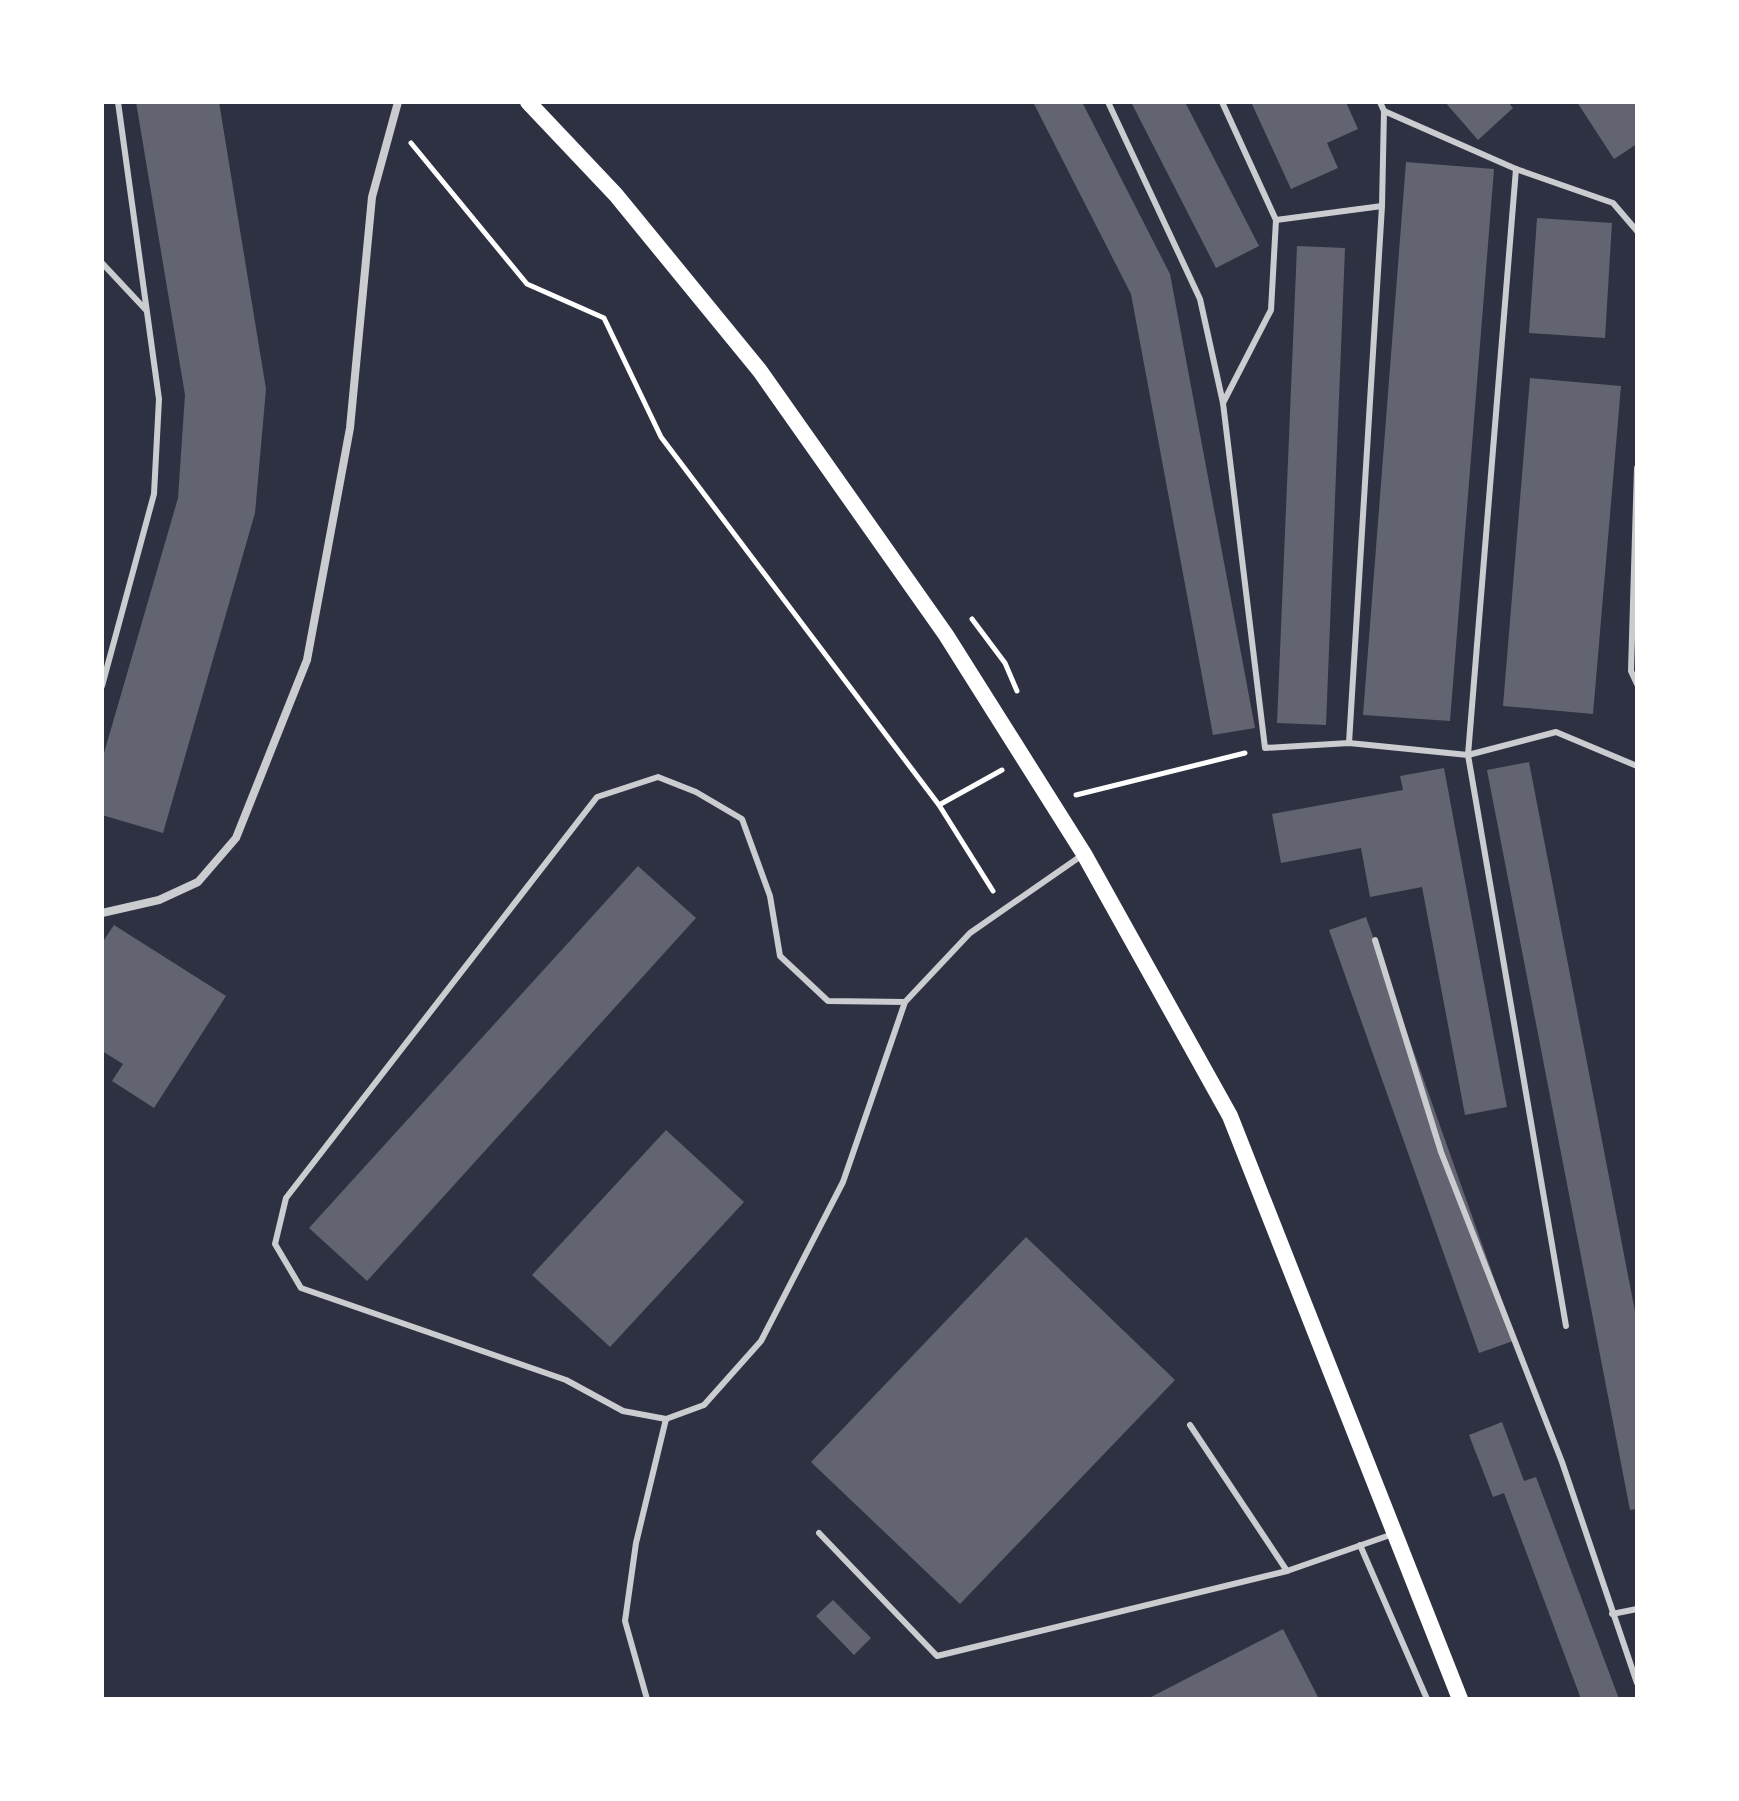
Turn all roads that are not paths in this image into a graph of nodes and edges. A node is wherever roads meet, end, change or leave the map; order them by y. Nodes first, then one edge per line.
1 (118, 102) edge
2 (398, 102) edge
3 (528, 102) edge
4 (1108, 102) edge
5 (1222, 102) edge
6 (1380, 102) edge
7 (1384, 111) junction
8 (1516, 169) junction
9 (1382, 206) junction
10 (1276, 220) junction
11 (1637, 231) edge
12 (102, 263) edge
13 (146, 310) junction
14 (1223, 403) junction
15 (1637, 468) edge
16 (1637, 684) edge
17 (102, 686) edge
18 (1349, 743) junction
19 (1468, 755) junction
20 (1637, 766) edge
21 (1084, 854) junction
22 (102, 913) edge
23 (1375, 940) dead end
24 (905, 1002) junction
25 (1566, 1326) dead end
26 (666, 1419) junction
27 (1190, 1425) dead end
28 (819, 1533) dead end
29 (1395, 1533) junction
30 (1360, 1545) junction
31 (1287, 1571) junction
32 (1637, 1609) edge
33 (1612, 1614) junction
34 (1637, 1683) edge
35 (647, 1699) edge
36 (1427, 1699) edge
37 (1460, 1699) edge

1 - 13 lane
2 - 22 street
3 - 21 main road
4 - 14 lane
5 - 10 lane
6 - 7 lane
7 - 8 lane
7 - 9 lane
8 - 11 lane
8 - 19 lane
9 - 10 lane
9 - 18 lane
10 - 14 lane
12 - 13 lane
13 - 17 lane
14 - 18 lane
15 - 16 lane
18 - 19 lane
19 - 20 lane
19 - 25 lane
21 - 24 lane
21 - 29 main road
23 - 33 lane
24 - 26 lane
24 - 26 lane
26 - 35 lane
27 - 31 lane
28 - 31 lane
29 - 30 lane
29 - 37 main road
30 - 31 lane
30 - 36 lane
32 - 33 lane
33 - 34 lane

